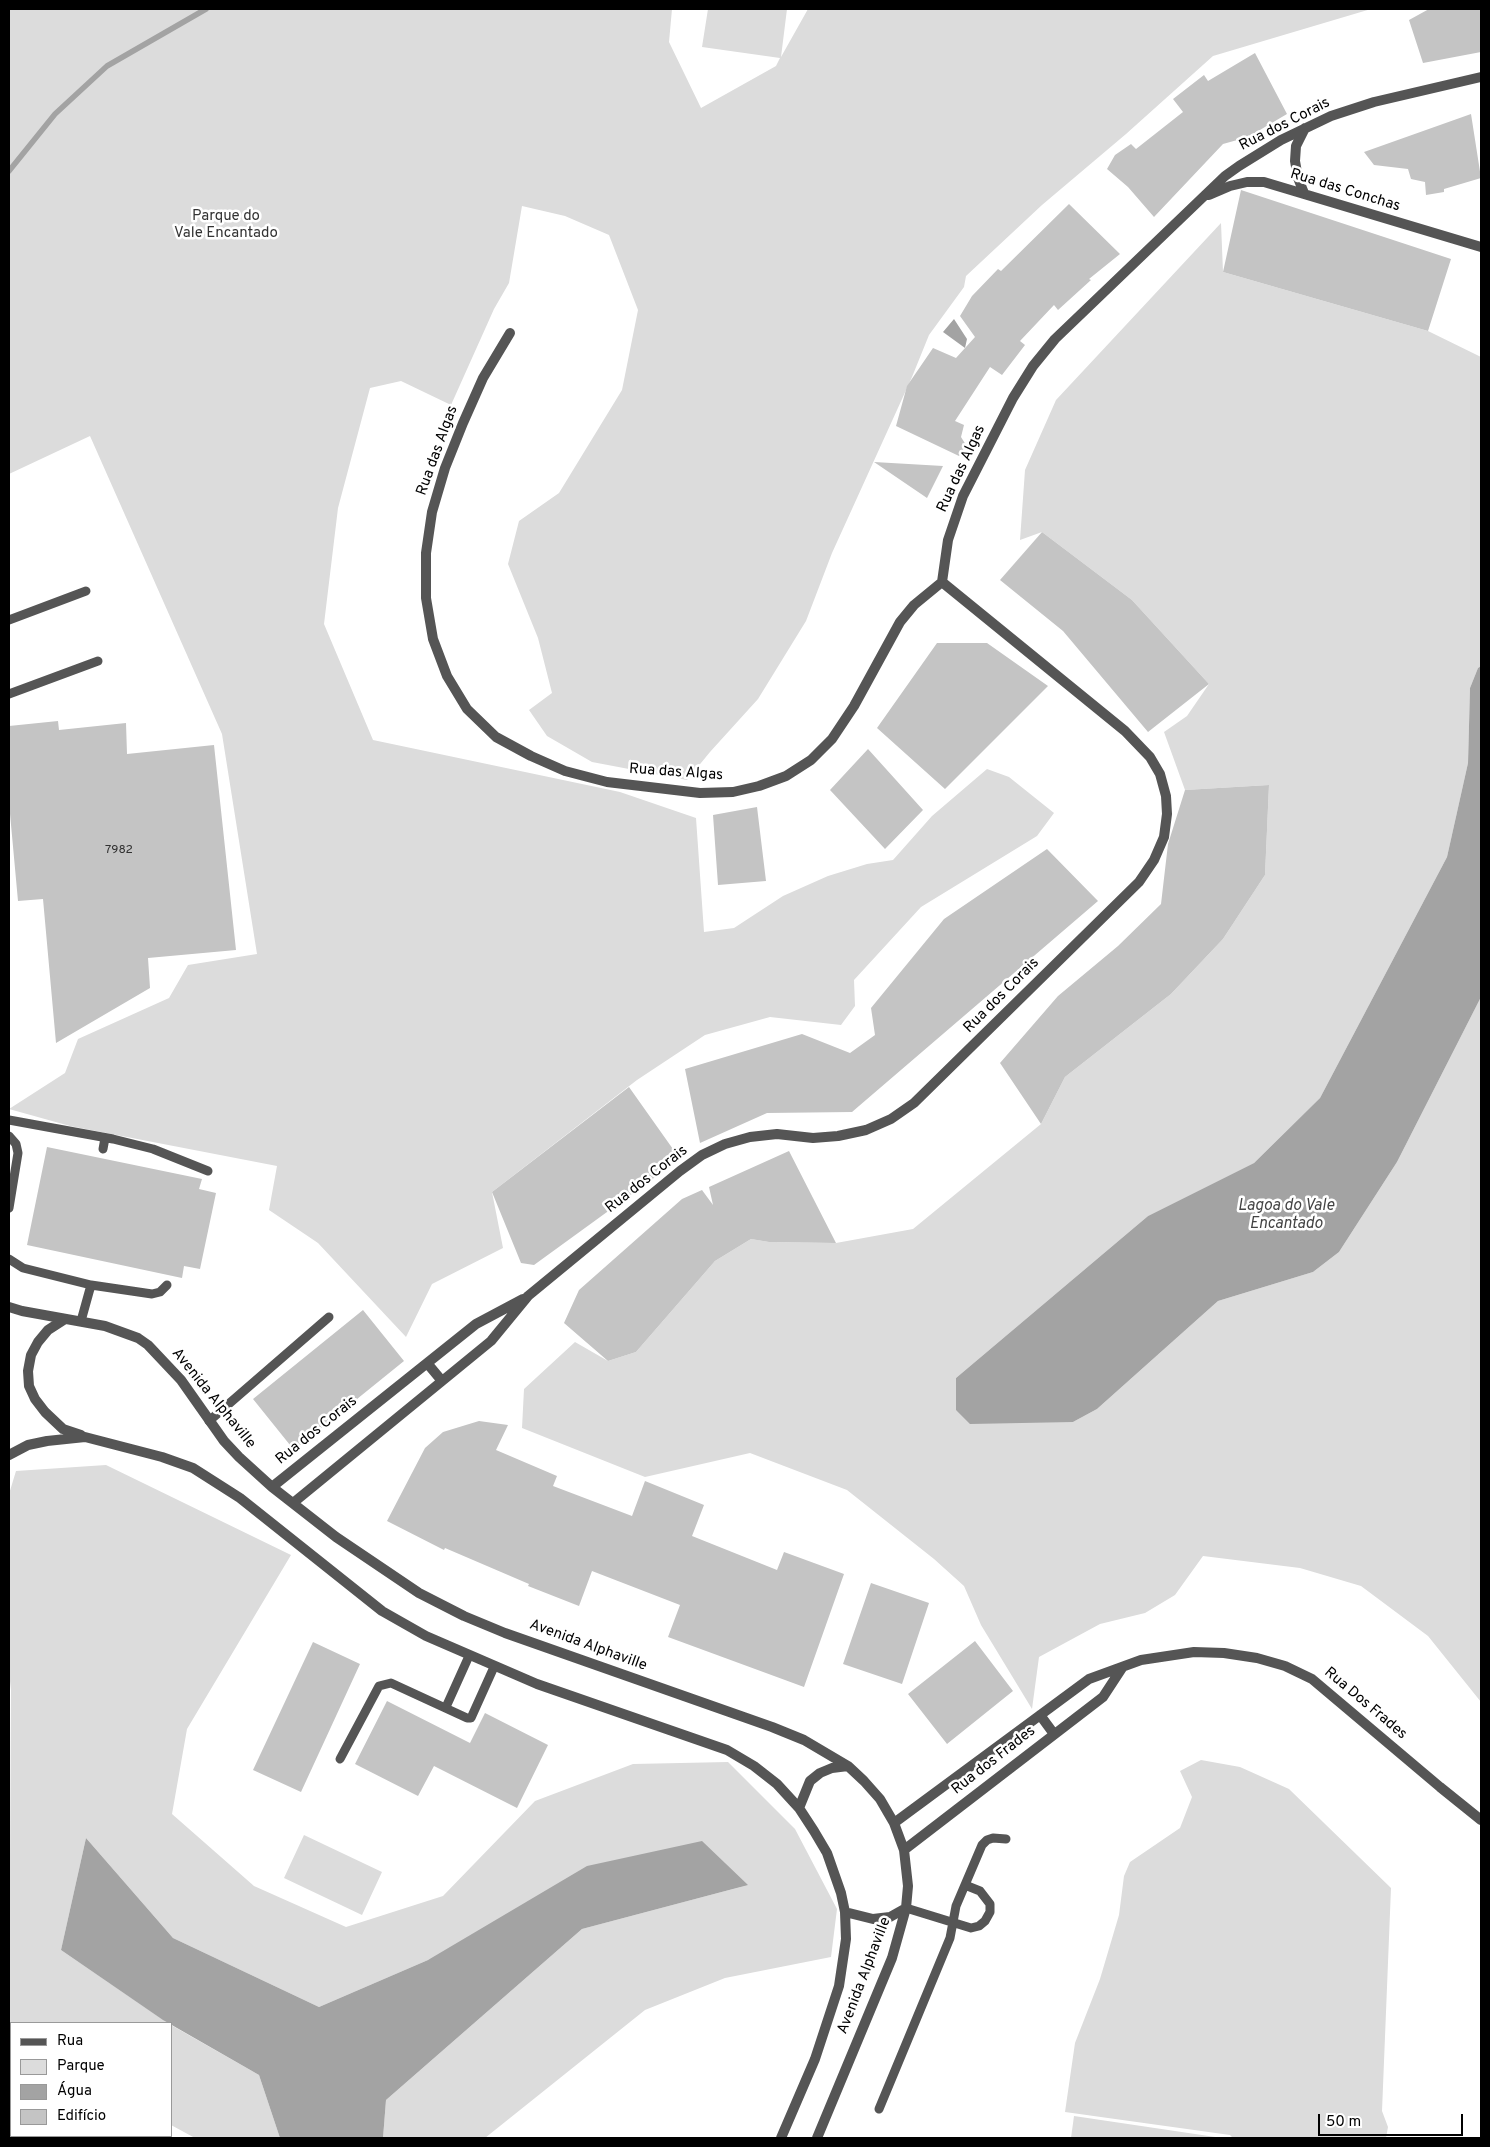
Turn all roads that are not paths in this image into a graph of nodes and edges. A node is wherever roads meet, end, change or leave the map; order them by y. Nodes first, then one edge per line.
1 (1481, 78) edge
2 (1305, 128) junction
3 (1304, 193) junction
4 (1202, 199) junction
5 (1481, 247) edge
6 (510, 333) dead end
7 (942, 582) junction
8 (86, 592) dead end
9 (9, 620) edge
10 (98, 661) dead end
11 (9, 694) edge
12 (9, 1120) edge
13 (9, 1136) edge
14 (105, 1138) junction
15 (103, 1149) dead end
16 (208, 1171) dead end
17 (9, 1208) edge
18 (9, 1259) edge
19 (90, 1285) junction
20 (167, 1285) dead end
21 (528, 1296) junction
22 (9, 1307) edge
23 (329, 1317) dead end
24 (65, 1319) junction
25 (81, 1321) junction
26 (427, 1363) junction
27 (442, 1382) junction
28 (209, 1421) junction
29 (85, 1437) junction
30 (9, 1455) edge
31 (272, 1487) junction
32 (293, 1504) junction
33 (469, 1656) junction
34 (494, 1667) junction
35 (1122, 1668) junction
36 (1090, 1679) joint
37 (446, 1707) junction
38 (1040, 1715) junction
39 (1054, 1734) junction
40 (340, 1759) dead end
41 (848, 1766) junction
42 (799, 1808) junction
43 (1481, 1820) edge
44 (894, 1822) junction
45 (1006, 1839) dead end
46 (904, 1850) junction
47 (965, 1885) junction
48 (906, 1908) junction
49 (845, 1912) junction
50 (953, 1921) junction
51 (879, 2109) dead end
52 (781, 2138) edge
53 (816, 2138) edge

1 - 2 street, Rua dos Corais
2 - 3 street
2 - 4 street, Rua dos Corais
3 - 4 street, Rua das Conchas
3 - 5 street, Rua das Conchas
4 - 7 street, Rua das Algas
6 - 7 street, Rua das Algas
7 - 21 street, Rua dos Corais
8 - 9 lane
10 - 11 lane
12 - 14 lane
13 - 17 lane
14 - 15 lane
14 - 16 lane
18 - 19 lane
19 - 20 lane
19 - 25 lane
21 - 26 street, Rua dos Corais
21 - 27 street, Rua dos Corais
22 - 24 street, Avenida Alphaville
23 - 28 lane
24 - 25 street, Avenida Alphaville
24 - 29 street
25 - 28 street, Avenida Alphaville
26 - 27 street
26 - 31 street, Rua dos Corais
27 - 32 street, Rua dos Corais
28 - 31 street, Avenida Alphaville
29 - 30 street, Avenida Alphaville
29 - 33 street, Avenida Alphaville
31 - 32 street, Avenida Alphaville
32 - 41 street, Avenida Alphaville
33 - 34 street, Avenida Alphaville
33 - 37 lane
34 - 37 lane
34 - 42 street, Avenida Alphaville
35 - 36 street, Rua Dos Frades
35 - 39 street, Rua dos Frades
35 - 43 street, Rua Dos Frades
36 - 38 street, Rua dos Frades
37 - 40 lane
38 - 39 street
38 - 44 street, Rua dos Frades
39 - 46 street, Rua dos Frades
41 - 42 street
41 - 44 street, Avenida Alphaville
42 - 49 street, Avenida Alphaville
44 - 46 street, Avenida Alphaville
45 - 47 lane
46 - 48 street, Avenida Alphaville
47 - 50 lane
47 - 50 lane
48 - 49 street
48 - 50 lane
48 - 53 street, Avenida Alphaville
49 - 52 street, Avenida Alphaville
50 - 51 lane

